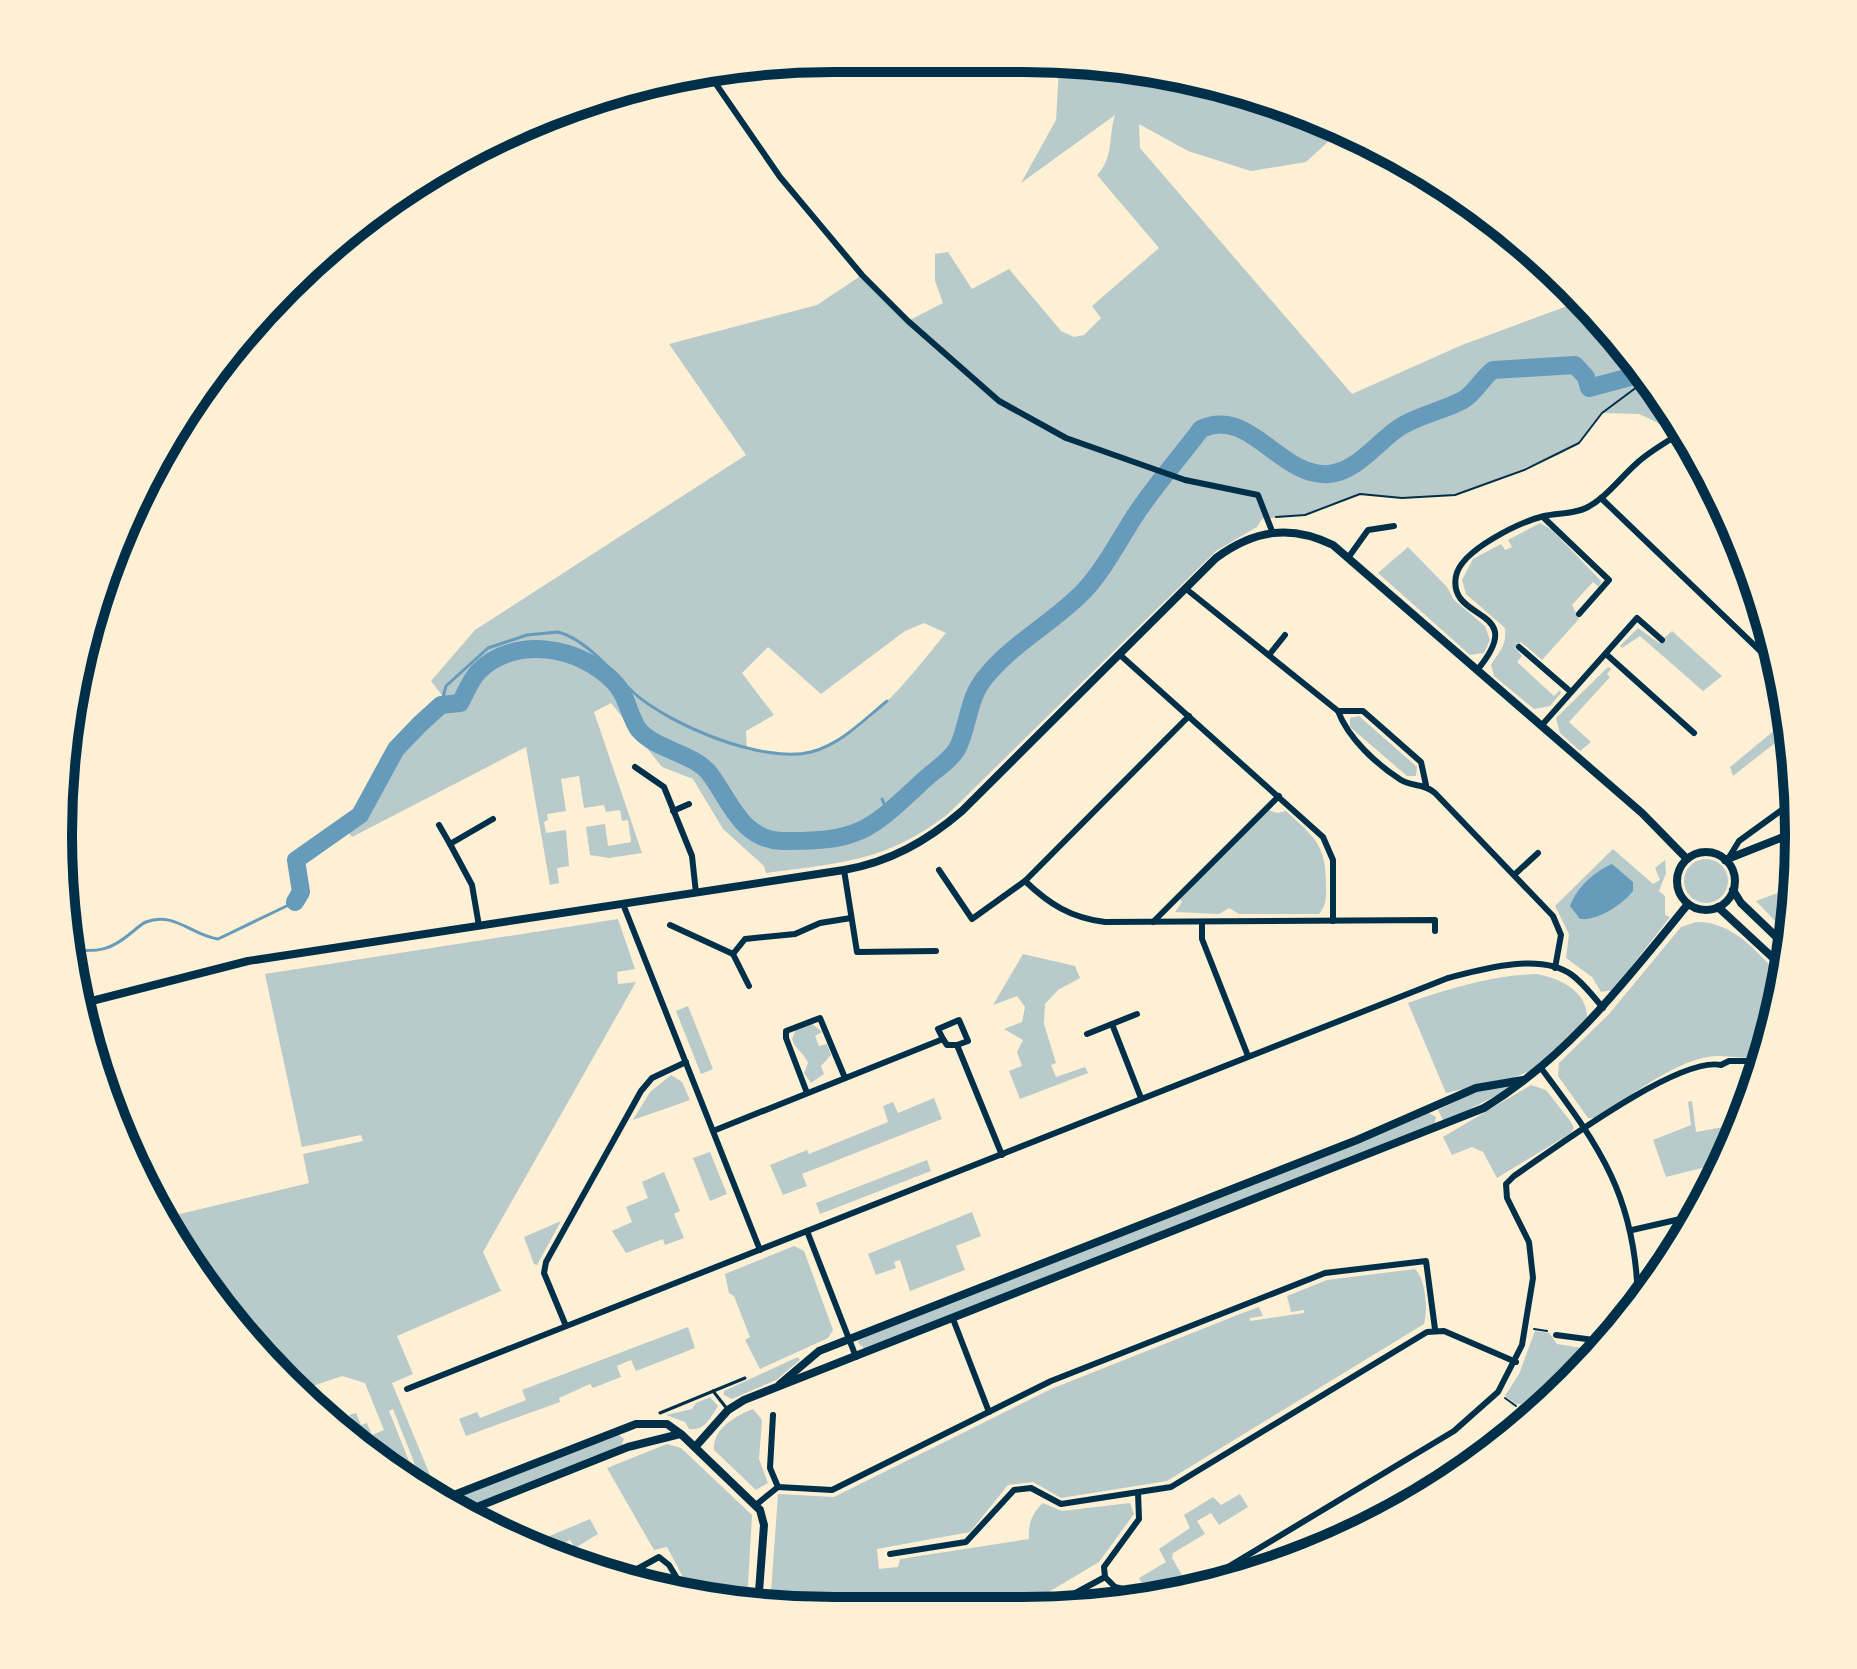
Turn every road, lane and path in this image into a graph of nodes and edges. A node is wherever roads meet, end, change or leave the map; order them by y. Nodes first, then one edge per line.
1 (715, 82) edge
2 (1638, 386) edge
3 (1673, 438) edge
4 (1601, 498) junction
5 (1543, 516) junction
6 (1268, 518) junction
7 (1394, 526) dead end
8 (1272, 531) junction
9 (1348, 558) junction
10 (1185, 588) junction
11 (1579, 614) dead end
12 (1285, 635) dead end
13 (1662, 640) dead end
14 (1519, 647) dead end
15 (1763, 653) edge
16 (1119, 654) junction
17 (1606, 654) junction
18 (1269, 655) junction
19 (1478, 669) junction
20 (1571, 692) junction
21 (1338, 711) junction
22 (1189, 716) junction
23 (1542, 725) junction
24 (1694, 733) dead end
25 (635, 767) dead end
26 (1426, 785) junction
27 (1279, 796) junction
28 (689, 804) dead end
29 (1784, 808) edge
30 (673, 811) junction
31 (493, 819) dead end
32 (439, 825) dead end
33 (1785, 836) edge
34 (450, 844) junction
35 (1538, 853) dead end
36 (1687, 859) junction
37 (1727, 859) junction
38 (844, 870) junction
39 (939, 870) dead end
40 (1514, 875) junction
41 (1025, 881) junction
42 (1733, 890) junction
43 (696, 893) junction
44 (623, 904) junction
45 (1688, 904) junction
46 (1718, 907) junction
47 (851, 918) junction
48 (1333, 921) junction
49 (1153, 922) junction
50 (1202, 922) junction
51 (670, 925) dead end
52 (479, 926) junction
53 (1435, 931) dead end
54 (1777, 938) edge
55 (936, 951) dead end
56 (733, 954) junction
57 (1774, 959) edge
58 (1555, 968) junction
59 (749, 986) dead end
60 (91, 1001) edge
61 (1603, 1008) junction
62 (1137, 1014) dead end
63 (1112, 1024) junction
64 (1087, 1034) dead end
65 (943, 1039) junction
66 (957, 1045) junction
67 (1248, 1056) junction
68 (686, 1062) junction
69 (1750, 1062) edge
70 (1541, 1068) junction
71 (845, 1078) junction
72 (1524, 1080) junction
73 (807, 1093) junction
74 (1141, 1098) junction
75 (1432, 1109) junction
76 (1440, 1127) junction
77 (1586, 1129) junction
78 (713, 1131) junction
79 (1002, 1155) junction
80 (1681, 1219) edge
81 (1632, 1230) junction
82 (807, 1231) junction
83 (760, 1250) junction
84 (1637, 1285) edge
85 (953, 1319) junction
86 (566, 1326) junction
87 (1525, 1328) junction
88 (1435, 1329) junction
89 (1556, 1335) joint
90 (849, 1339) junction
91 (1593, 1340) edge
92 (856, 1357) junction
93 (1516, 1362) junction
94 (745, 1378) dead end
95 (778, 1385) junction
96 (407, 1389) dead end
97 (713, 1391) junction
98 (1498, 1392) junction
99 (1522, 1408) edge
100 (728, 1410) junction
101 (989, 1412) junction
102 (660, 1413) dead end
103 (773, 1415) dead end
104 (621, 1429) junction
105 (681, 1434) junction
106 (696, 1446) junction
107 (628, 1447) junction
108 (778, 1487) junction
109 (1138, 1492) junction
110 (453, 1495) edge
111 (757, 1504) junction
112 (476, 1507) edge
113 (890, 1554) dead end
114 (1245, 1557) junction
115 (1248, 1563) edge
116 (635, 1570) edge
117 (1223, 1570) edge
118 (1105, 1577) junction
119 (678, 1580) edge
120 (1127, 1589) edge
121 (759, 1592) edge
122 (1072, 1595) edge

1 - 6 street
2 - 6 path
3 - 4 street
4 - 5 street
4 - 15 street
5 - 11 street
5 - 19 street
6 - 8 street
7 - 9 street
8 - 9 street
8 - 10 street
9 - 19 street
10 - 16 street
10 - 18 street
12 - 18 street
13 - 17 street
14 - 20 street
16 - 22 street
16 - 38 street
17 - 20 street
17 - 24 street
18 - 21 street
19 - 23 street
20 - 23 street
21 - 26 street
21 - 26 street
22 - 27 street
22 - 41 street
23 - 36 street
25 - 30 street
26 - 40 street
27 - 48 street
27 - 49 street
28 - 30 street
29 - 37 street
30 - 43 street
31 - 34 street
32 - 34 street
33 - 37 street
34 - 52 street
35 - 40 street
36 - 37 street
36 - 45 street
37 - 42 street
38 - 43 street
38 - 47 street
39 - 41 street
40 - 58 street
41 - 49 street
42 - 46 street
42 - 54 street
43 - 44 street
44 - 52 street
44 - 68 street
45 - 46 street
45 - 61 street
46 - 57 street
47 - 55 street
47 - 56 street
48 - 50 street
48 - 53 street
49 - 50 street
50 - 67 street
51 - 56 street
52 - 60 street
56 - 59 street
58 - 61 street
58 - 67 street
61 - 70 street
62 - 63 street
63 - 64 street
63 - 74 street
65 - 66 street
65 - 66 street
65 - 71 street
66 - 79 street
67 - 74 street
68 - 78 street
68 - 86 street
69 - 77 street
70 - 72 street
70 - 77 street
71 - 73 street
71 - 73 street
72 - 75 street
72 - 76 street
73 - 78 street
74 - 79 street
75 - 76 street
75 - 90 street
76 - 85 street
77 - 81 street
77 - 87 street
78 - 83 street
79 - 82 street
80 - 81 street
81 - 84 street
82 - 83 street
82 - 90 street
83 - 86 street
85 - 92 street
85 - 101 street
86 - 96 street
87 - 89 path
87 - 93 street
88 - 93 street
88 - 101 street
88 - 109 street
89 - 91 street
90 - 92 street
90 - 95 street
92 - 95 street
93 - 98 street
94 - 97 lane
95 - 100 street
97 - 100 lane
97 - 102 lane
98 - 99 path
98 - 114 street
100 - 106 street
101 - 108 street
103 - 108 street
104 - 105 street
104 - 107 street
104 - 110 street
105 - 106 street
105 - 107 street
106 - 111 street
107 - 112 street
108 - 111 street
109 - 113 street
109 - 118 street
111 - 121 street
114 - 115 street
114 - 117 street
116 - 119 street
118 - 120 street
118 - 122 street

